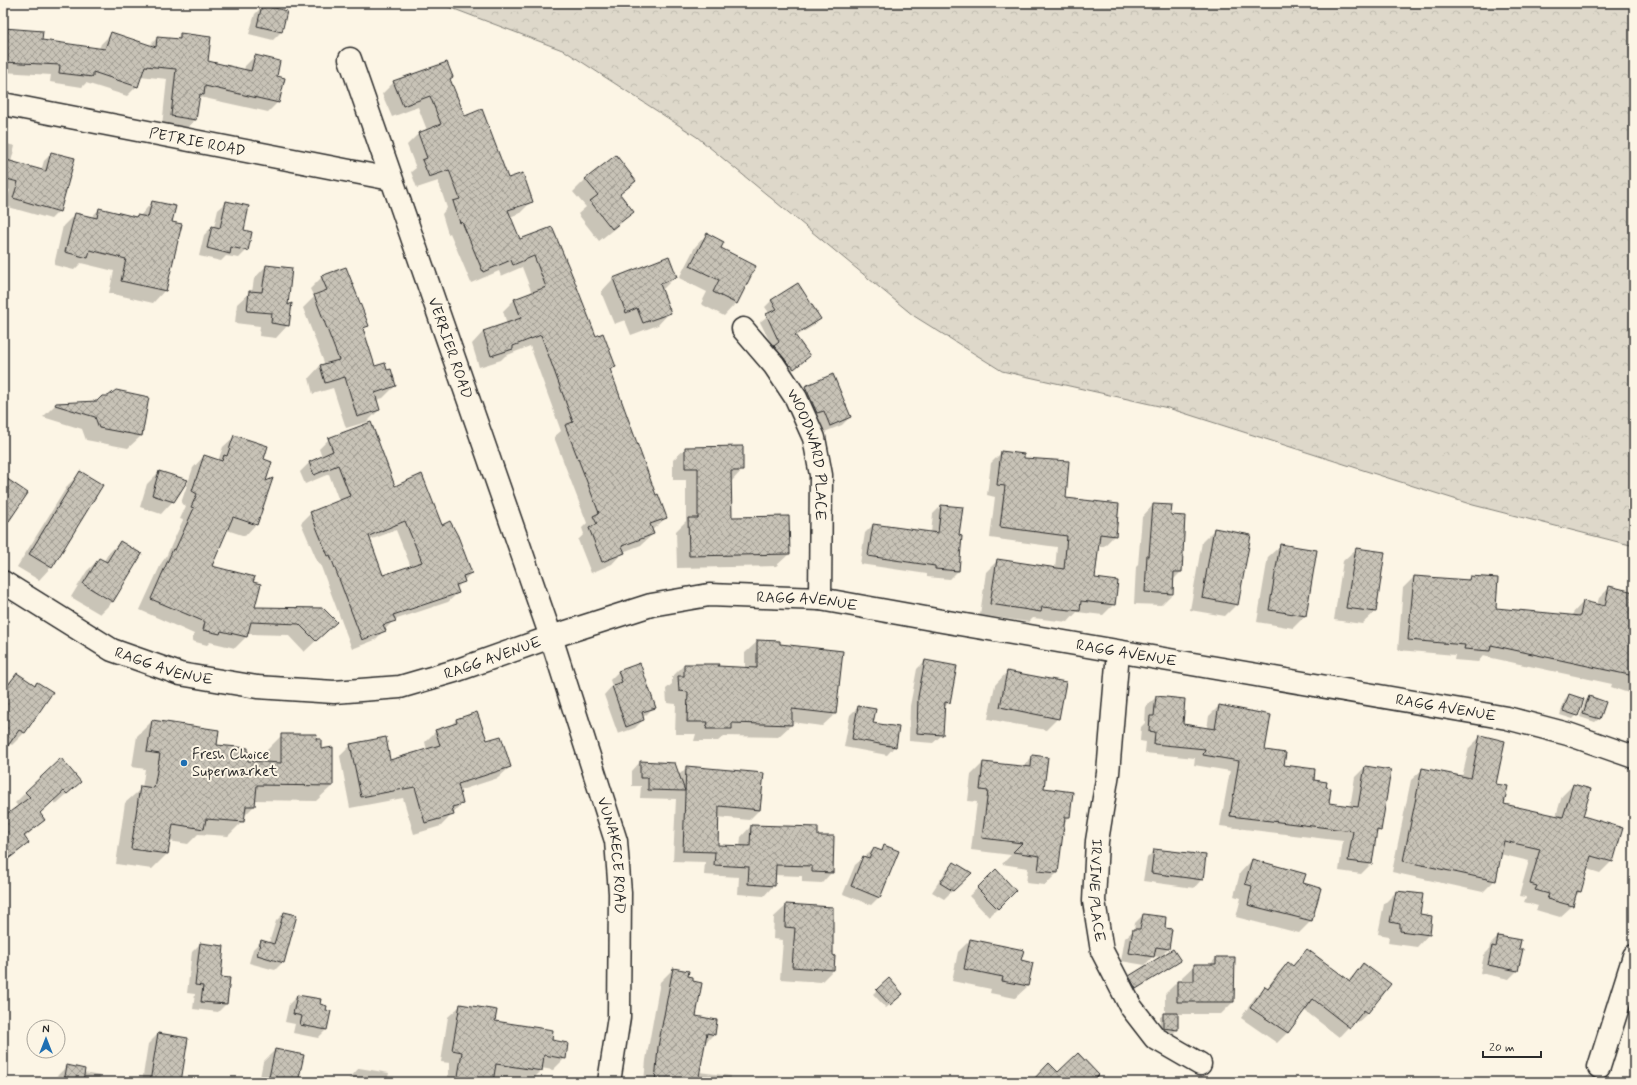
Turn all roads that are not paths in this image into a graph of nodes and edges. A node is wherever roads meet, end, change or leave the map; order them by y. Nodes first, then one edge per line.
1 (350, 59) dead end
2 (3, 104) edge
3 (391, 179) junction
4 (743, 329) dead end
5 (3, 582) edge
6 (820, 599) junction
7 (551, 637) junction
8 (1118, 652) junction
9 (1634, 757) edge
10 (1634, 956) edge
11 (1200, 1064) dead end
12 (1599, 1067) dead end
13 (609, 1082) edge

1 - 3 street, VERRIER ROAD
2 - 3 street, PETRIE ROAD
3 - 7 street, VERRIER ROAD
4 - 6 street, WOODWARD PLACE
5 - 7 street, RAGG AVENUE
6 - 7 street, RAGG AVENUE
6 - 8 street, RAGG AVENUE
7 - 13 street, VUNAKECE ROAD
8 - 9 street, RAGG AVENUE
8 - 11 street, IRVINE PLACE
10 - 12 street

